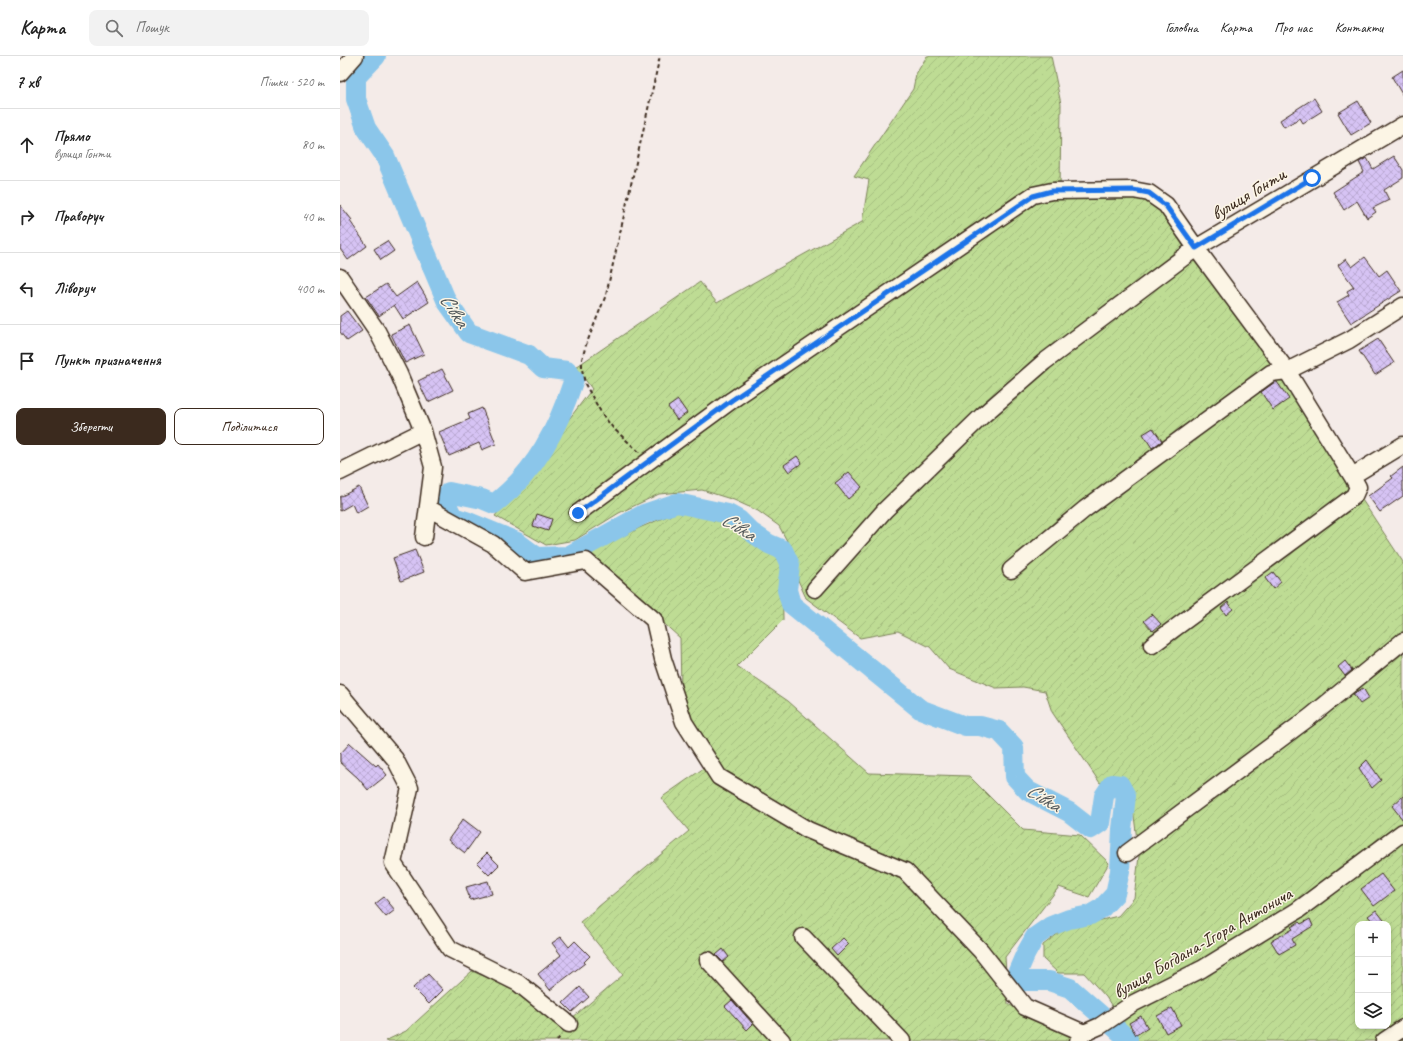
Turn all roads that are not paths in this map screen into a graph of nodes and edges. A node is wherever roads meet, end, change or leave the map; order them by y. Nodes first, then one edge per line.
1 (355, 56) edge
2 (340, 73) edge
3 (1403, 125) edge
4 (1196, 248) junction
5 (340, 277) edge
6 (1403, 306) edge
7 (1279, 372) junction
8 (423, 431) junction
9 (1403, 445) edge
10 (340, 472) edge
11 (1352, 476) junction
12 (428, 508) junction
13 (578, 513) dead end
14 (424, 537) dead end
15 (1011, 570) dead end
16 (815, 588) dead end
17 (1403, 641) edge
18 (1152, 645) dead end
19 (340, 694) edge
20 (1403, 832) edge
21 (1127, 853) dead end
22 (803, 937) dead end
23 (708, 960) dead end
24 (569, 1024) dead end
25 (1403, 1028) edge
26 (1081, 1037) edge
27 (782, 1041) edge
28 (902, 1041) edge
29 (1384, 1041) edge

1 - 2 street
3 - 4 street, вулиця Гонти
4 - 7 street
4 - 13 street
4 - 16 street, вулиця Гонти
5 - 8 street
6 - 7 street
7 - 11 street
7 - 15 street
8 - 10 street
8 - 12 street
9 - 11 street
11 - 18 street
12 - 14 street
12 - 26 street
17 - 21 street
19 - 24 street
20 - 26 street, вулиця Богдана-Ігора Антонича
22 - 28 street
23 - 27 street
25 - 29 street

